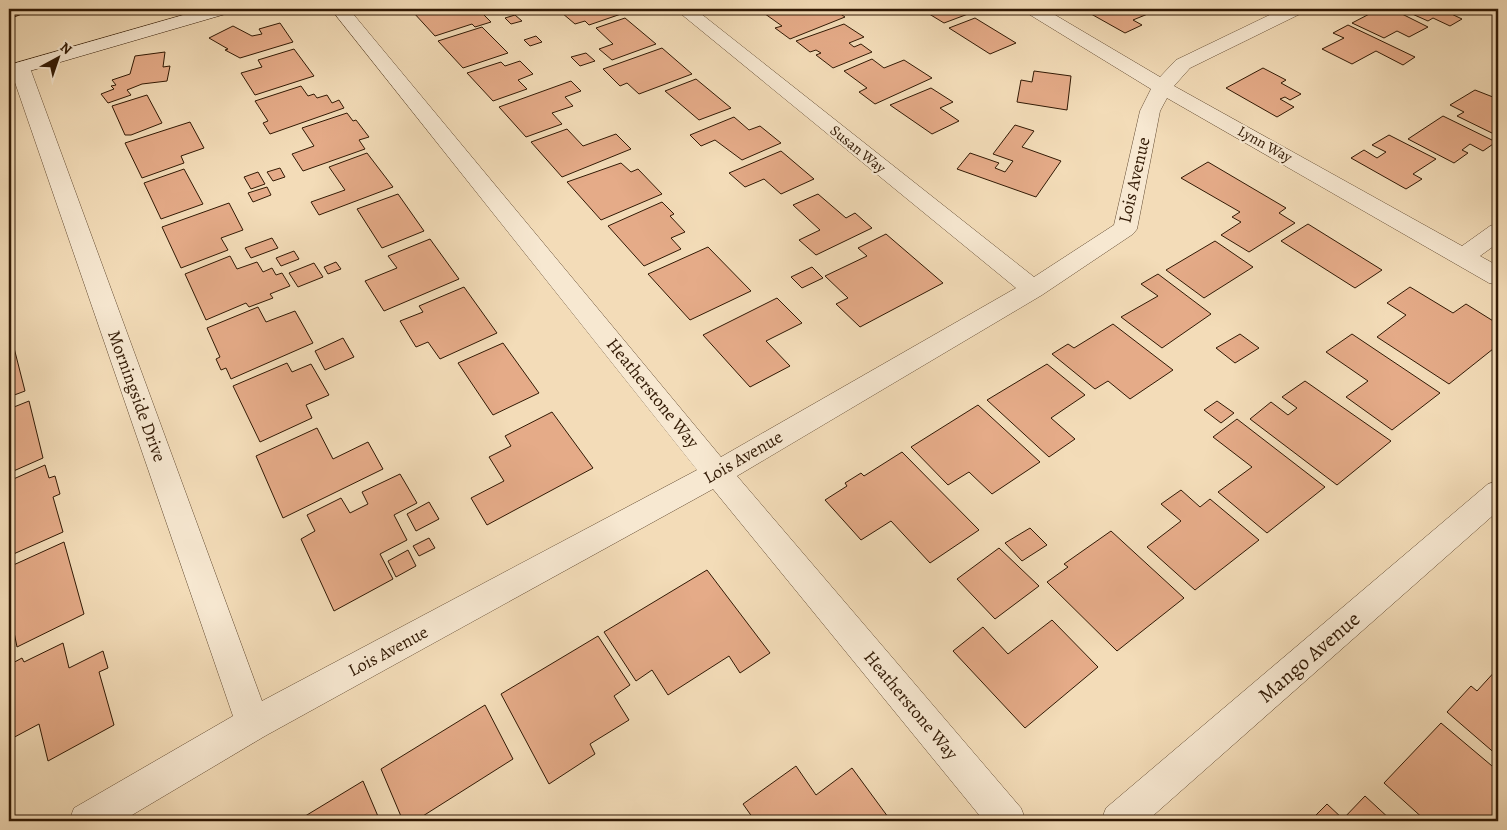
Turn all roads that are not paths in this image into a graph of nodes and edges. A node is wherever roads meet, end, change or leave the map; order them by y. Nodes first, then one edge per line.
1 (223, 9) edge
2 (340, 9) edge
3 (684, 9) edge
4 (1033, 9) edge
5 (1296, 9) edge
6 (14, 69) edge
7 (1162, 87) junction
8 (1498, 231) edge
9 (1464, 257) junction
10 (1498, 277) edge
11 (1033, 289) junction
12 (717, 472) junction
13 (1498, 493) edge
14 (253, 724) junction
15 (87, 821) edge
16 (1008, 821) edge
17 (1119, 821) edge

1 - 6 street
2 - 12 street, Heatherstone Way
3 - 11 street, Susan Way
4 - 7 street, Lynn Way
5 - 7 street, Lois Avenue
6 - 14 street, Morningside Drive
7 - 9 street, Lynn Way
7 - 11 street, Lois Avenue
8 - 9 street
9 - 10 street, Lynn Way
11 - 12 street, Lois Avenue
12 - 14 street, Lois Avenue
12 - 16 street, Heatherstone Way
13 - 17 street, Mango Avenue
14 - 15 street, Lois Avenue

